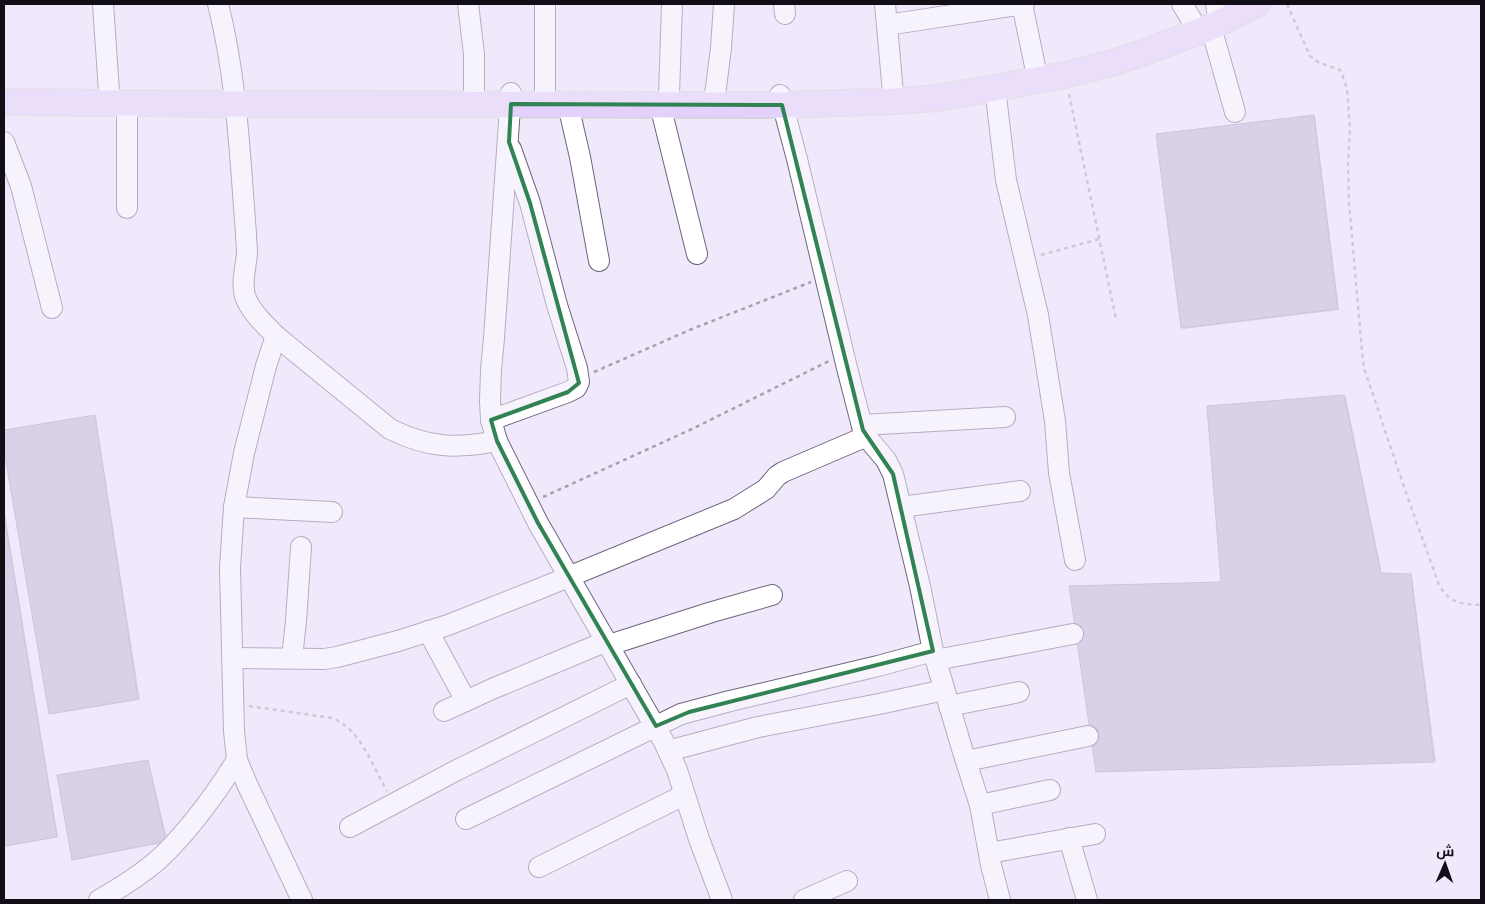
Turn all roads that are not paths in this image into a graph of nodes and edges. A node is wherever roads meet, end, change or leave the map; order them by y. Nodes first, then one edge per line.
1 (103, 4) edge
2 (218, 4) edge
3 (468, 4) edge
4 (545, 4) edge
5 (672, 4) edge
6 (724, 4) edge
7 (885, 4) edge
8 (1014, 4) edge
9 (1257, 4) edge
10 (948, 10) edge
11 (1208, 12) edge
12 (887, 25) junction
13 (1036, 71) junction
14 (995, 88) junction
15 (4, 92) edge
16 (474, 92) junction
17 (893, 93) junction
18 (545, 94) junction
19 (715, 95) junction
20 (118, 97) junction
21 (234, 98) junction
22 (511, 99) junction
23 (665, 100) junction
24 (781, 100) junction
25 (4, 102) edge
26 (568, 105) junction
27 (1236, 112) dead end
28 (4, 142) edge
29 (509, 142) junction
30 (127, 208) dead end
31 (697, 254) dead end
32 (599, 261) dead end
33 (52, 308) dead end
34 (276, 336) junction
35 (1005, 417) dead end
36 (491, 420) junction
37 (864, 430) junction
38 (497, 441) junction
39 (1020, 491) dead end
40 (234, 507) junction
41 (901, 507) junction
42 (332, 512) dead end
43 (301, 547) dead end
44 (1075, 560) dead end
45 (569, 576) junction
46 (772, 595) dead end
47 (428, 631) junction
48 (1073, 634) dead end
49 (608, 643) junction
50 (934, 656) junction
51 (233, 658) junction
52 (292, 658) junction
53 (631, 684) junction
54 (1019, 692) dead end
55 (947, 698) junction
56 (466, 701) junction
57 (444, 711) dead end
58 (656, 726) junction
59 (1088, 736) dead end
60 (668, 751) junction
61 (237, 760) junction
62 (966, 761) junction
63 (1050, 790) dead end
64 (684, 795) junction
65 (980, 804) junction
66 (466, 819) dead end
67 (350, 827) dead end
68 (1095, 834) dead end
69 (1069, 838) junction
70 (989, 853) junction
71 (539, 867) dead end
72 (847, 881) dead end
73 (99, 900) edge
74 (302, 900) edge
75 (722, 900) edge
76 (804, 900) edge
77 (1000, 900) edge
78 (1087, 900) edge

1 - 20 street
2 - 21 street
3 - 16 street
4 - 18 street
5 - 23 street
6 - 19 street
7 - 12 street
8 - 10 street
8 - 13 street
9 - 11 main road
10 - 12 street
11 - 13 main road
11 - 14 main road
11 - 27 street
12 - 17 street
13 - 17 main road
14 - 24 main road
14 - 44 street
15 - 20 main road
16 - 21 main road
16 - 22 main road
17 - 24 main road
18 - 22 main road
18 - 23 main road
19 - 23 main road
19 - 24 main road
20 - 21 main road
20 - 25 main road
20 - 30 street
21 - 22 main road
21 - 34 street
22 - 26 main road
22 - 29 street
23 - 24 main road
23 - 26 main road
23 - 31 street
24 - 37 street
26 - 32 street
28 - 33 street
29 - 36 street
29 - 36 street
34 - 38 street
34 - 40 street
35 - 37 street
36 - 38 street
37 - 41 street
37 - 45 street
38 - 45 street
39 - 41 street
40 - 42 street
40 - 51 street
41 - 50 street
43 - 52 street
45 - 47 street
45 - 49 street
46 - 49 street
47 - 52 street
47 - 56 street
48 - 50 street
49 - 53 street
49 - 56 street
50 - 55 street
50 - 58 street
51 - 52 street
51 - 61 street
53 - 58 street
53 - 67 street
54 - 55 street
55 - 60 street
55 - 62 street
56 - 57 street
58 - 60 street
58 - 66 street
59 - 62 street
60 - 64 street
61 - 73 street
61 - 74 street
62 - 65 street
63 - 65 street
64 - 71 street
64 - 75 street
65 - 70 street
68 - 69 street
69 - 70 street
69 - 78 street
70 - 77 street
72 - 76 street

